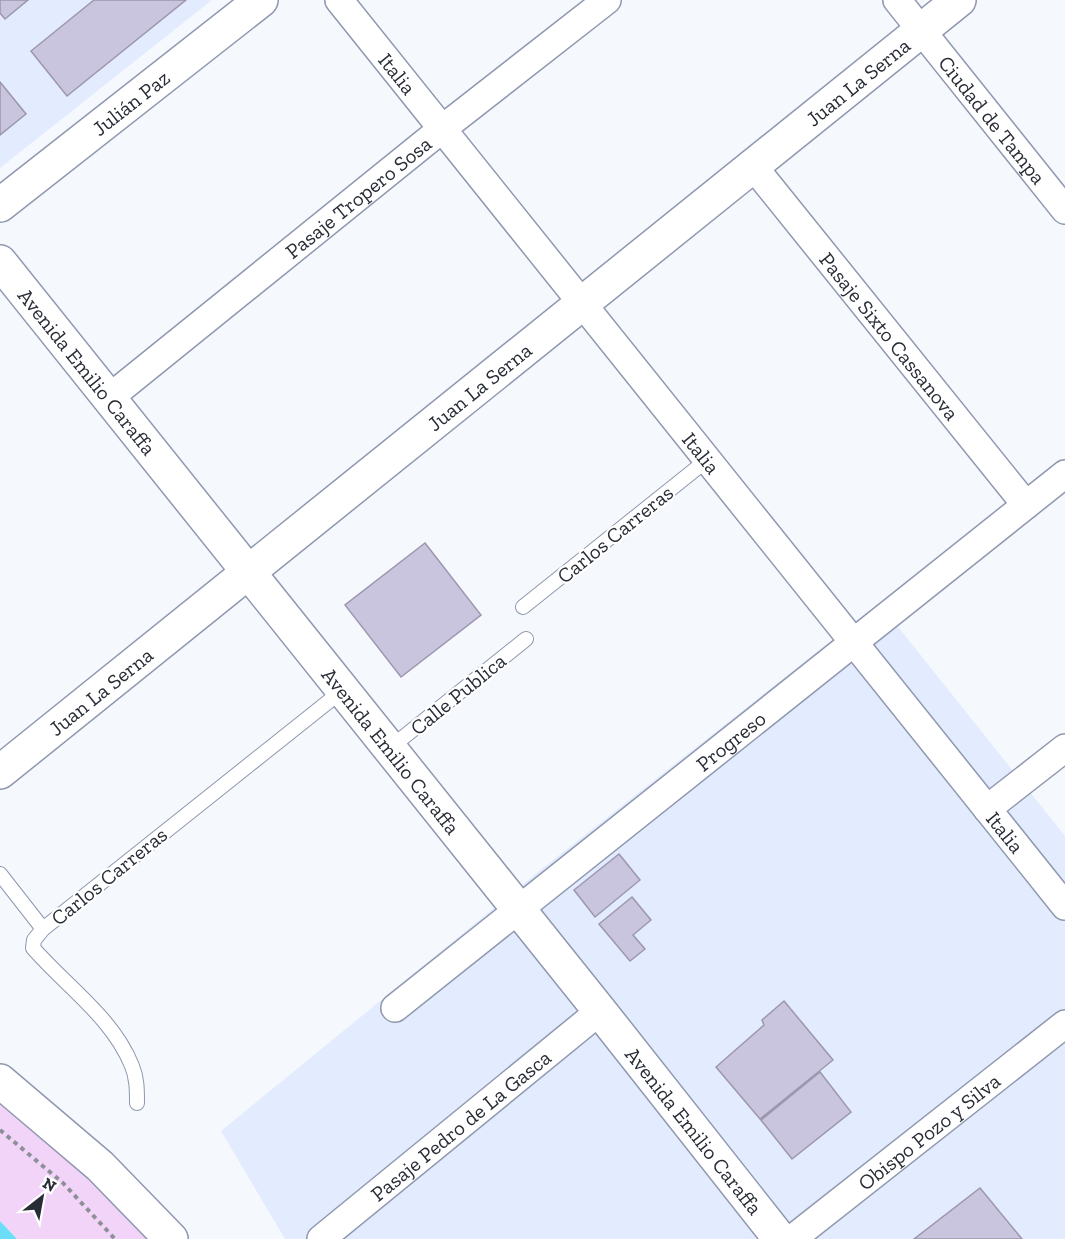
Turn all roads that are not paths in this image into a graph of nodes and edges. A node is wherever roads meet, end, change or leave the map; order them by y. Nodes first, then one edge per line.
1 (261, 0) edge
2 (339, 0) edge
3 (607, 0) edge
4 (897, 0) edge
5 (959, 0) edge
6 (921, 30) junction
7 (442, 129) junction
8 (753, 166) junction
9 (0, 205) edge
10 (1065, 210) edge
11 (0, 262) edge
12 (582, 303) junction
13 (109, 398) junction
14 (707, 460) junction
15 (1065, 474) edge
16 (1026, 505) junction
17 (249, 572) junction
18 (524, 608) dead end
19 (526, 639) dead end
20 (854, 641) junction
21 (343, 690) junction
22 (390, 748) junction
23 (1065, 748) edge
24 (0, 772) edge
25 (987, 809) junction
26 (0, 874) edge
27 (1065, 906) edge
28 (519, 910) junction
29 (43, 929) junction
30 (395, 1008) dead end
31 (600, 1011) junction
32 (1065, 1024) edge
33 (0, 1081) edge
34 (137, 1103) dead end
35 (171, 1239) edge
36 (321, 1239) edge
37 (780, 1239) edge
38 (792, 1239) edge

1 - 9 street, Julián Paz
2 - 7 street, Italia
3 - 7 street, Pasaje Tropero Sosa
4 - 6 street, Ciudad de Tampa
5 - 6 street, Juan La Serna
6 - 8 street, Juan La Serna
6 - 10 street, Ciudad de Tampa
7 - 12 street, Italia
7 - 13 street, Pasaje Tropero Sosa
8 - 12 street, Juan La Serna
8 - 16 street, Pasaje Sixto Cassanova
11 - 13 street, Avenida Emilio Caraffa
12 - 14 street, Italia
12 - 17 street, Juan La Serna
13 - 17 street, Avenida Emilio Caraffa
14 - 18 lane, Carlos Carreras
14 - 20 street, Italia
15 - 16 street, Progreso
16 - 20 street, Progreso
17 - 21 street, Avenida Emilio Caraffa
17 - 24 street, Juan La Serna
19 - 22 lane, Calle Publica
20 - 25 street, Italia
20 - 28 street, Progreso
21 - 22 street, Avenida Emilio Caraffa
21 - 29 lane, Carlos Carreras
22 - 28 street, Avenida Emilio Caraffa
23 - 25 street
25 - 27 street, Italia
26 - 29 lane
28 - 30 street, Progreso
28 - 31 street, Avenida Emilio Caraffa
29 - 34 lane, Carlos Carreras
31 - 36 street, Pasaje Pedro de La Gasca
31 - 37 street, Avenida Emilio Caraffa
32 - 38 street, Obispo Pozo y Silva
33 - 35 street

